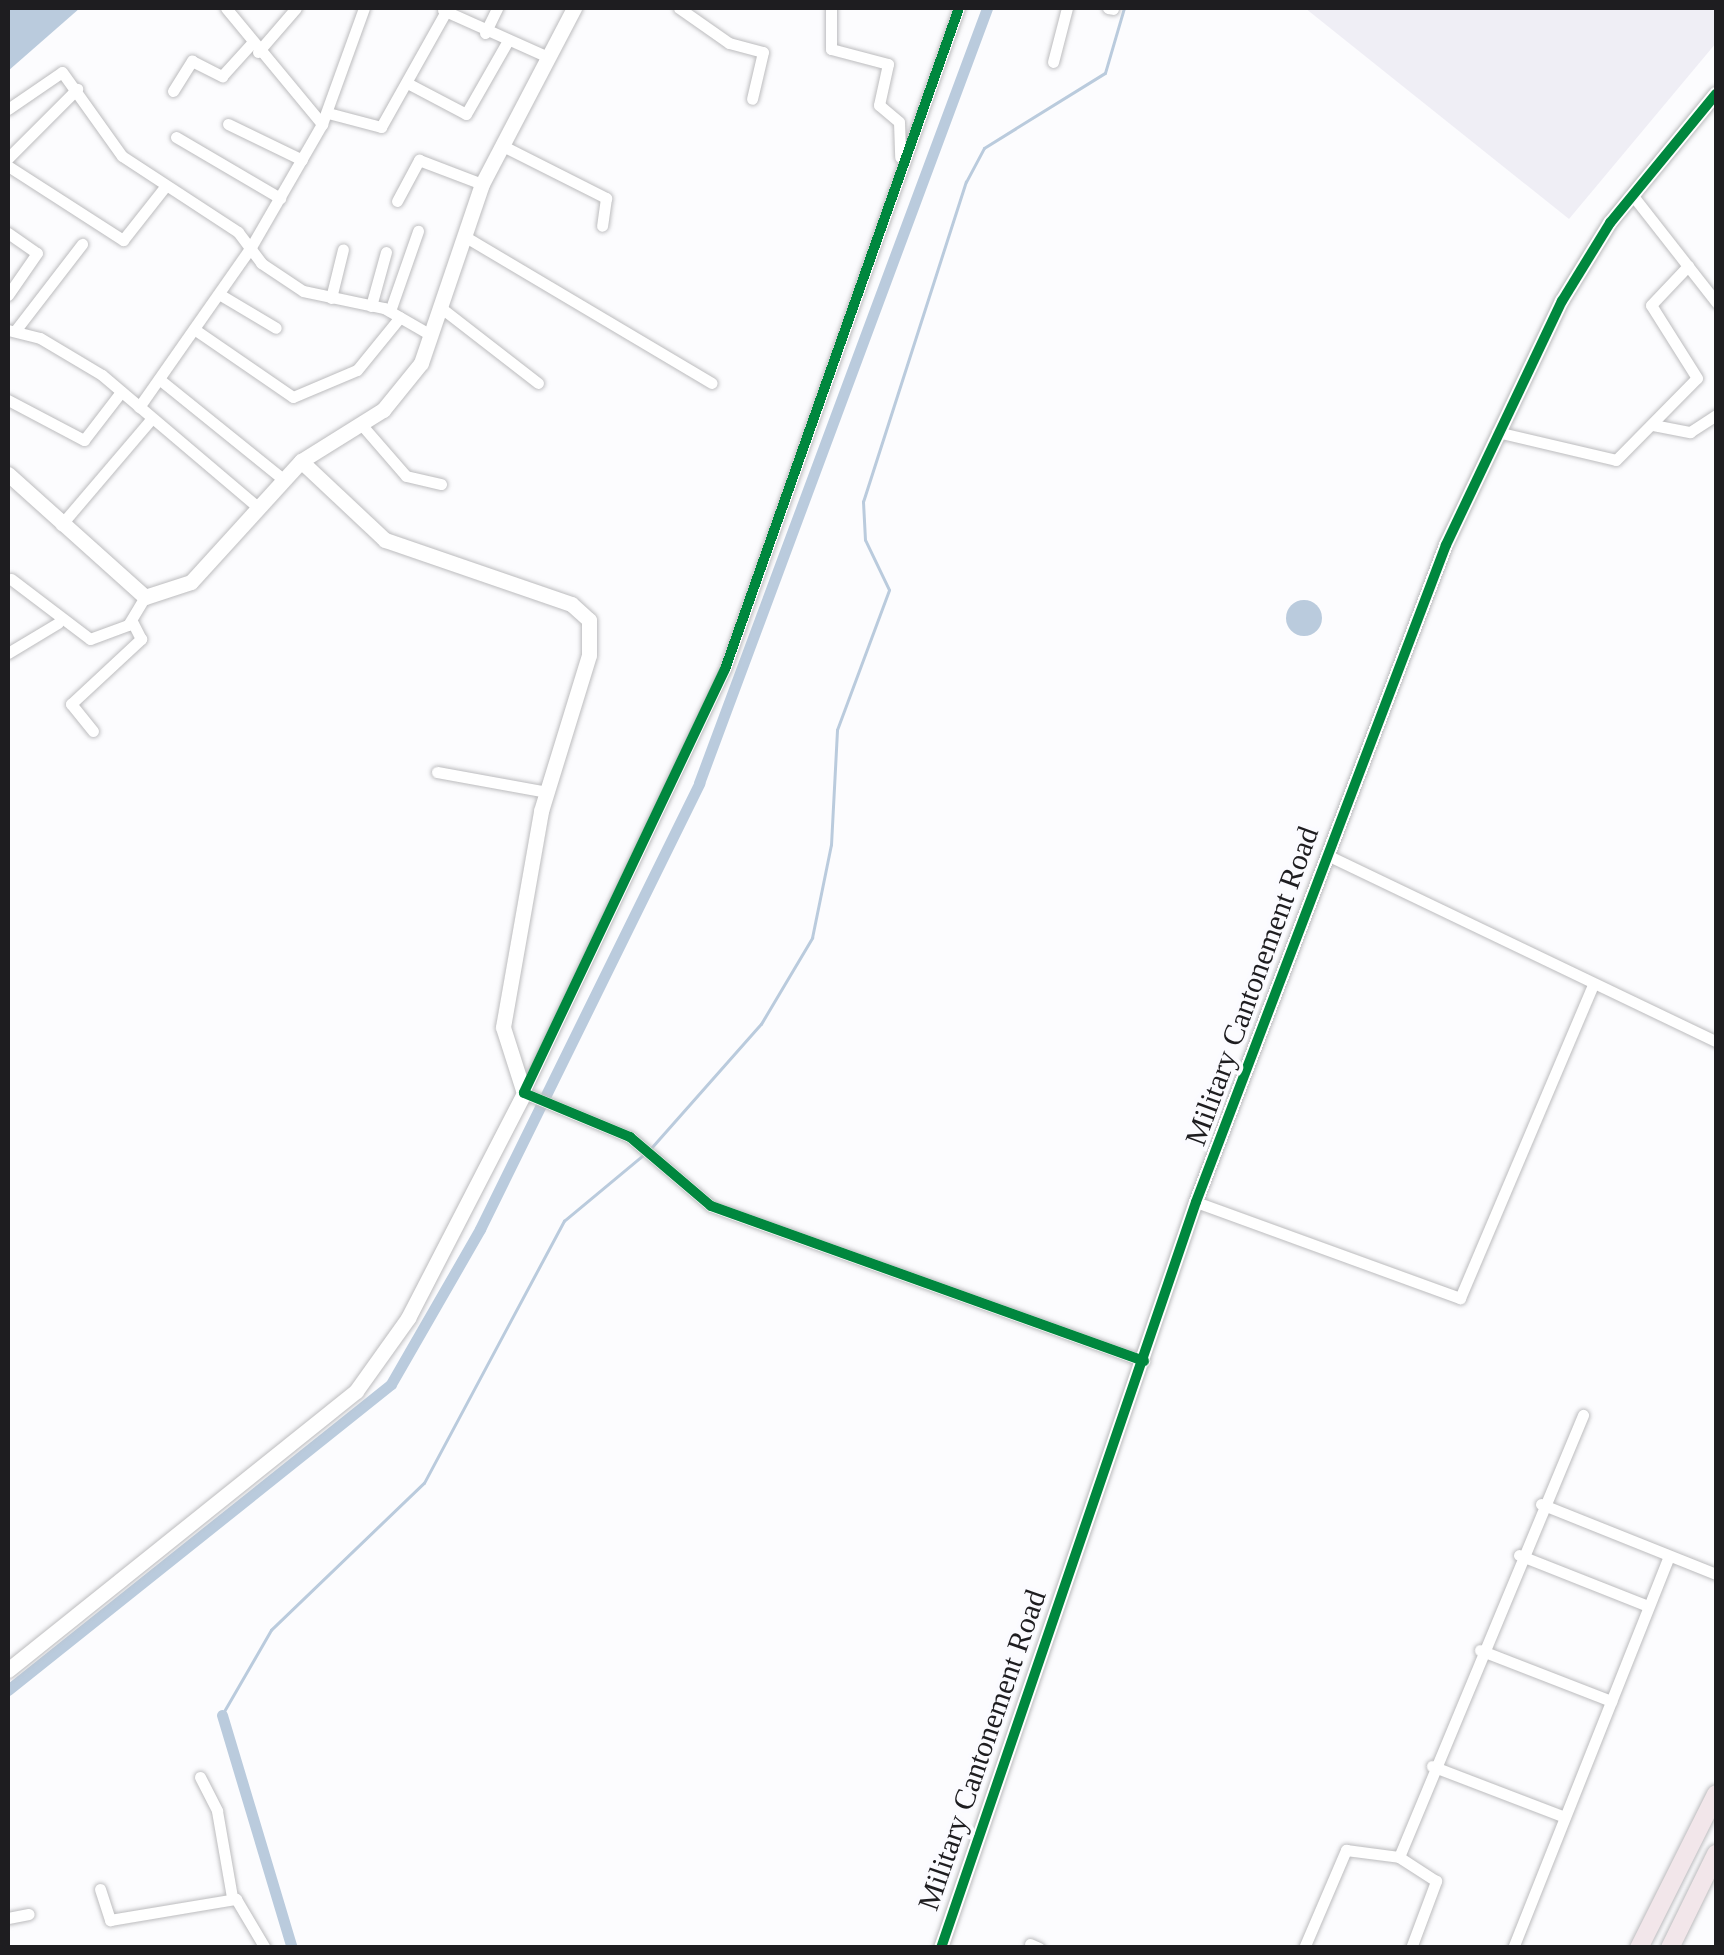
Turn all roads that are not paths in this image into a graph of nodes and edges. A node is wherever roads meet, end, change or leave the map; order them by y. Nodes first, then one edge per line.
1 (226, 8) edge
2 (296, 8) edge
3 (364, 8) edge
4 (497, 8) edge
5 (574, 8) edge
6 (679, 8) edge
7 (831, 8) edge
8 (959, 8) edge
9 (1066, 8) edge
10 (443, 9) edge
11 (485, 34) junction
12 (507, 42) junction
13 (254, 48) junction
14 (548, 57) junction
15 (1052, 62) dead end
16 (411, 84) junction
17 (77, 88) junction
18 (173, 91) dead end
19 (1716, 94) edge
20 (752, 99) dead end
21 (8, 108) edge
22 (325, 118) junction
23 (228, 124) dead end
24 (176, 137) dead end
25 (501, 145) junction
26 (8, 158) edge
27 (302, 160) junction
28 (8, 166) edge
29 (899, 169) junction
30 (482, 184) junction
31 (164, 188) junction
32 (1633, 196) junction
33 (280, 198) junction
34 (396, 201) dead end
35 (602, 226) dead end
36 (418, 231) dead end
37 (8, 233) edge
38 (464, 236) junction
39 (82, 244) dead end
40 (251, 247) junction
41 (343, 249) dead end
42 (386, 252) dead end
43 (1688, 266) junction
44 (218, 294) junction
45 (8, 295) edge
46 (331, 298) junction
47 (1716, 302) edge
48 (371, 306) junction
49 (440, 307) junction
50 (395, 314) junction
51 (276, 328) dead end
52 (194, 329) junction
53 (12, 331) edge
54 (431, 335) junction
55 (160, 379) junction
56 (712, 383) dead end
57 (538, 384) dead end
58 (121, 392) junction
59 (8, 400) edge
60 (139, 407) junction
61 (1716, 415) edge
62 (152, 418) junction
63 (360, 423) junction
64 (1653, 425) junction
65 (1497, 432) junction
66 (302, 461) junction
67 (8, 474) edge
68 (284, 480) junction
69 (441, 484) dead end
70 (258, 508) junction
71 (61, 525) junction
72 (11, 580) dead end
73 (145, 596) junction
74 (132, 621) junction
75 (58, 623) junction
76 (8, 652) edge
77 (94, 731) dead end
78 (436, 772) dead end
79 (547, 792) junction
80 (1327, 856) junction
81 (1593, 984) junction
82 (1716, 1040) edge
83 (528, 1096) junction
84 (1196, 1202) junction
85 (1144, 1361) junction
86 (1584, 1416) dead end
87 (1540, 1504) junction
88 (1519, 1555) junction
89 (1669, 1556) junction
90 (1716, 1574) edge
91 (1648, 1606) junction
92 (1480, 1650) junction
93 (8, 1670) edge
94 (1611, 1701) junction
95 (1432, 1766) junction
96 (200, 1777) dead end
97 (1716, 1794) edge
98 (1565, 1817) junction
99 (1716, 1854) edge
100 (1399, 1858) junction
101 (100, 1890) dead end
102 (232, 1897) junction
103 (29, 1914) dead end
104 (8, 1918) edge
105 (1678, 1944) edge
106 (265, 1948) edge
107 (942, 1948) edge
108 (1304, 1948) edge
109 (1411, 1948) edge
110 (1514, 1948) edge
111 (1639, 1948) edge

1 - 13 street
2 - 13 street
3 - 22 street
4 - 11 street
5 - 14 main road
6 - 20 street
7 - 29 street
8 - 29 street
9 - 15 street
10 - 11 street
10 - 16 street
11 - 12 street
12 - 14 street
12 - 16 street
13 - 18 street
13 - 22 street
14 - 25 main road
16 - 22 street
17 - 21 street
17 - 26 street
17 - 31 street
19 - 32 street, Military Cantonement Road
22 - 27 street
23 - 27 street
24 - 33 street
25 - 30 main road
25 - 35 street
27 - 33 street
28 - 31 street
29 - 83 street
30 - 34 street
30 - 38 main road
31 - 40 street
32 - 43 street
32 - 65 street, Military Cantonement Road
33 - 40 street
36 - 50 street
37 - 45 street
38 - 49 main road
38 - 56 street
39 - 53 street
40 - 44 street
40 - 46 street
41 - 46 street
42 - 48 street
43 - 47 street
43 - 64 street
44 - 51 street
44 - 52 street
46 - 48 street
48 - 50 street
49 - 54 main road
49 - 57 street
50 - 52 street
50 - 54 street
52 - 55 street
53 - 58 street
54 - 63 main road
55 - 60 street
55 - 68 street
58 - 59 street
58 - 60 street
60 - 62 street
61 - 64 street
62 - 70 street
62 - 71 street
63 - 66 main road
63 - 69 street
64 - 65 street
65 - 80 street, Military Cantonement Road
66 - 68 main road
66 - 79 main road
67 - 71 main road
68 - 70 main road
70 - 73 main road
71 - 73 main road
72 - 75 street
73 - 74 street
74 - 75 street
74 - 77 street
75 - 76 street
78 - 79 street
79 - 83 main road
80 - 81 street
80 - 84 street, Military Cantonement Road
81 - 82 street
81 - 84 street
83 - 85 street
83 - 93 main road
84 - 85 street, Military Cantonement Road
85 - 107 street, Military Cantonement Road
86 - 87 street
87 - 88 street
87 - 89 street
88 - 91 street
88 - 92 street
89 - 90 street
89 - 91 street
91 - 94 street
92 - 94 street
92 - 95 street
94 - 98 street
95 - 98 street
95 - 100 street
96 - 102 street
97 - 111 highway
98 - 110 street
99 - 105 highway
100 - 108 street
100 - 109 street
101 - 102 street
102 - 106 street
103 - 104 street

